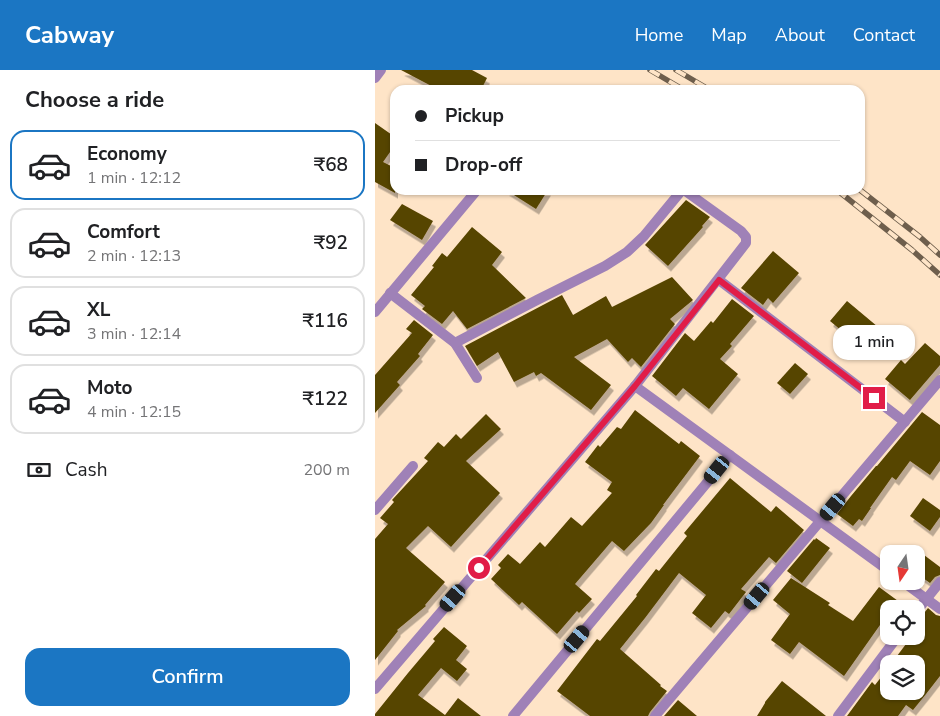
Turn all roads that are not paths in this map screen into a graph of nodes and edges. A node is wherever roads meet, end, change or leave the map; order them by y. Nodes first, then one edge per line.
1 (381, 70) edge
2 (375, 78) edge
3 (473, 195) edge
4 (679, 195) edge
5 (690, 195) edge
6 (719, 280) junction
7 (390, 293) junction
8 (375, 312) edge
9 (455, 343) junction
10 (477, 378) dead end
11 (940, 380) edge
12 (635, 386) junction
13 (905, 422) junction
14 (729, 455) junction
15 (413, 466) dead end
16 (375, 510) edge
17 (821, 522) junction
18 (880, 565) edge
19 (940, 582) edge
20 (914, 590) edge
21 (927, 599) junction
22 (925, 601) edge
23 (940, 609) edge
24 (891, 645) edge
25 (375, 689) edge
26 (513, 716) edge
27 (655, 716) edge
28 (838, 716) edge

1 - 2 street
3 - 7 street
4 - 9 street
5 - 6 street
6 - 12 street
6 - 13 street
7 - 8 street
7 - 9 street
9 - 10 street
11 - 13 street
12 - 14 street
12 - 25 street
13 - 17 street
14 - 17 street
14 - 26 street
15 - 16 street
17 - 18 street
17 - 27 street
19 - 21 street
20 - 21 street
21 - 22 street
21 - 23 street
24 - 28 street

